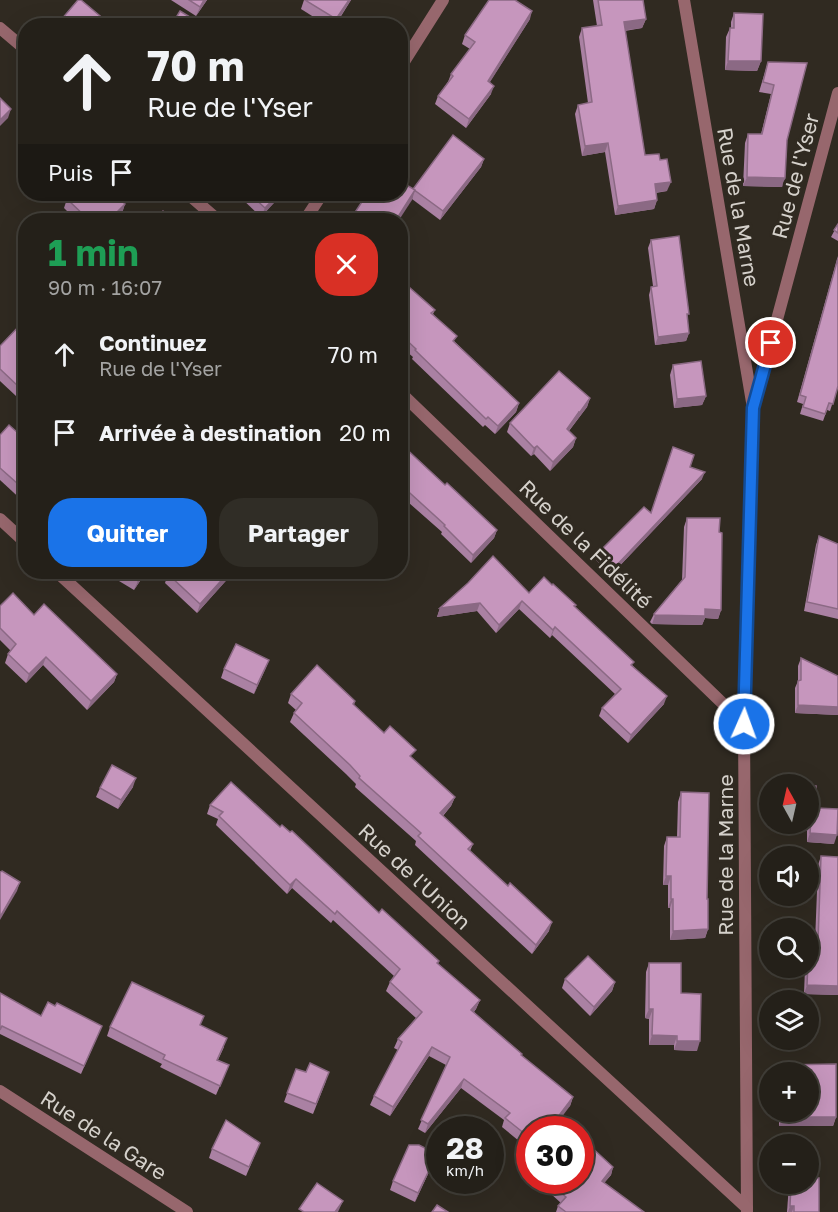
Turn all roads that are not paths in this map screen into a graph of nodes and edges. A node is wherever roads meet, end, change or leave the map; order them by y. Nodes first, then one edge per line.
1 (443, 0) edge
2 (684, 0) edge
3 (0, 28) edge
4 (18, 43) edge
5 (408, 55) edge
6 (838, 93) edge
7 (196, 201) edge
8 (210, 213) edge
9 (408, 400) edge
10 (753, 408) junction
11 (0, 519) edge
12 (18, 536) edge
13 (65, 579) edge
14 (744, 724) junction
15 (0, 1091) edge
16 (747, 1210) edge
17 (188, 1212) edge

1 - 5 street
2 - 10 street, Rue de la Marne
3 - 4 street
6 - 10 street, Rue de l'Yser
7 - 8 street
9 - 14 street, Rue de la Fidélité
10 - 14 street, Rue de la Marne
11 - 12 street
13 - 16 street, Rue de l'Union
14 - 16 street, Rue de la Marne
15 - 17 street, Rue de la Gare

